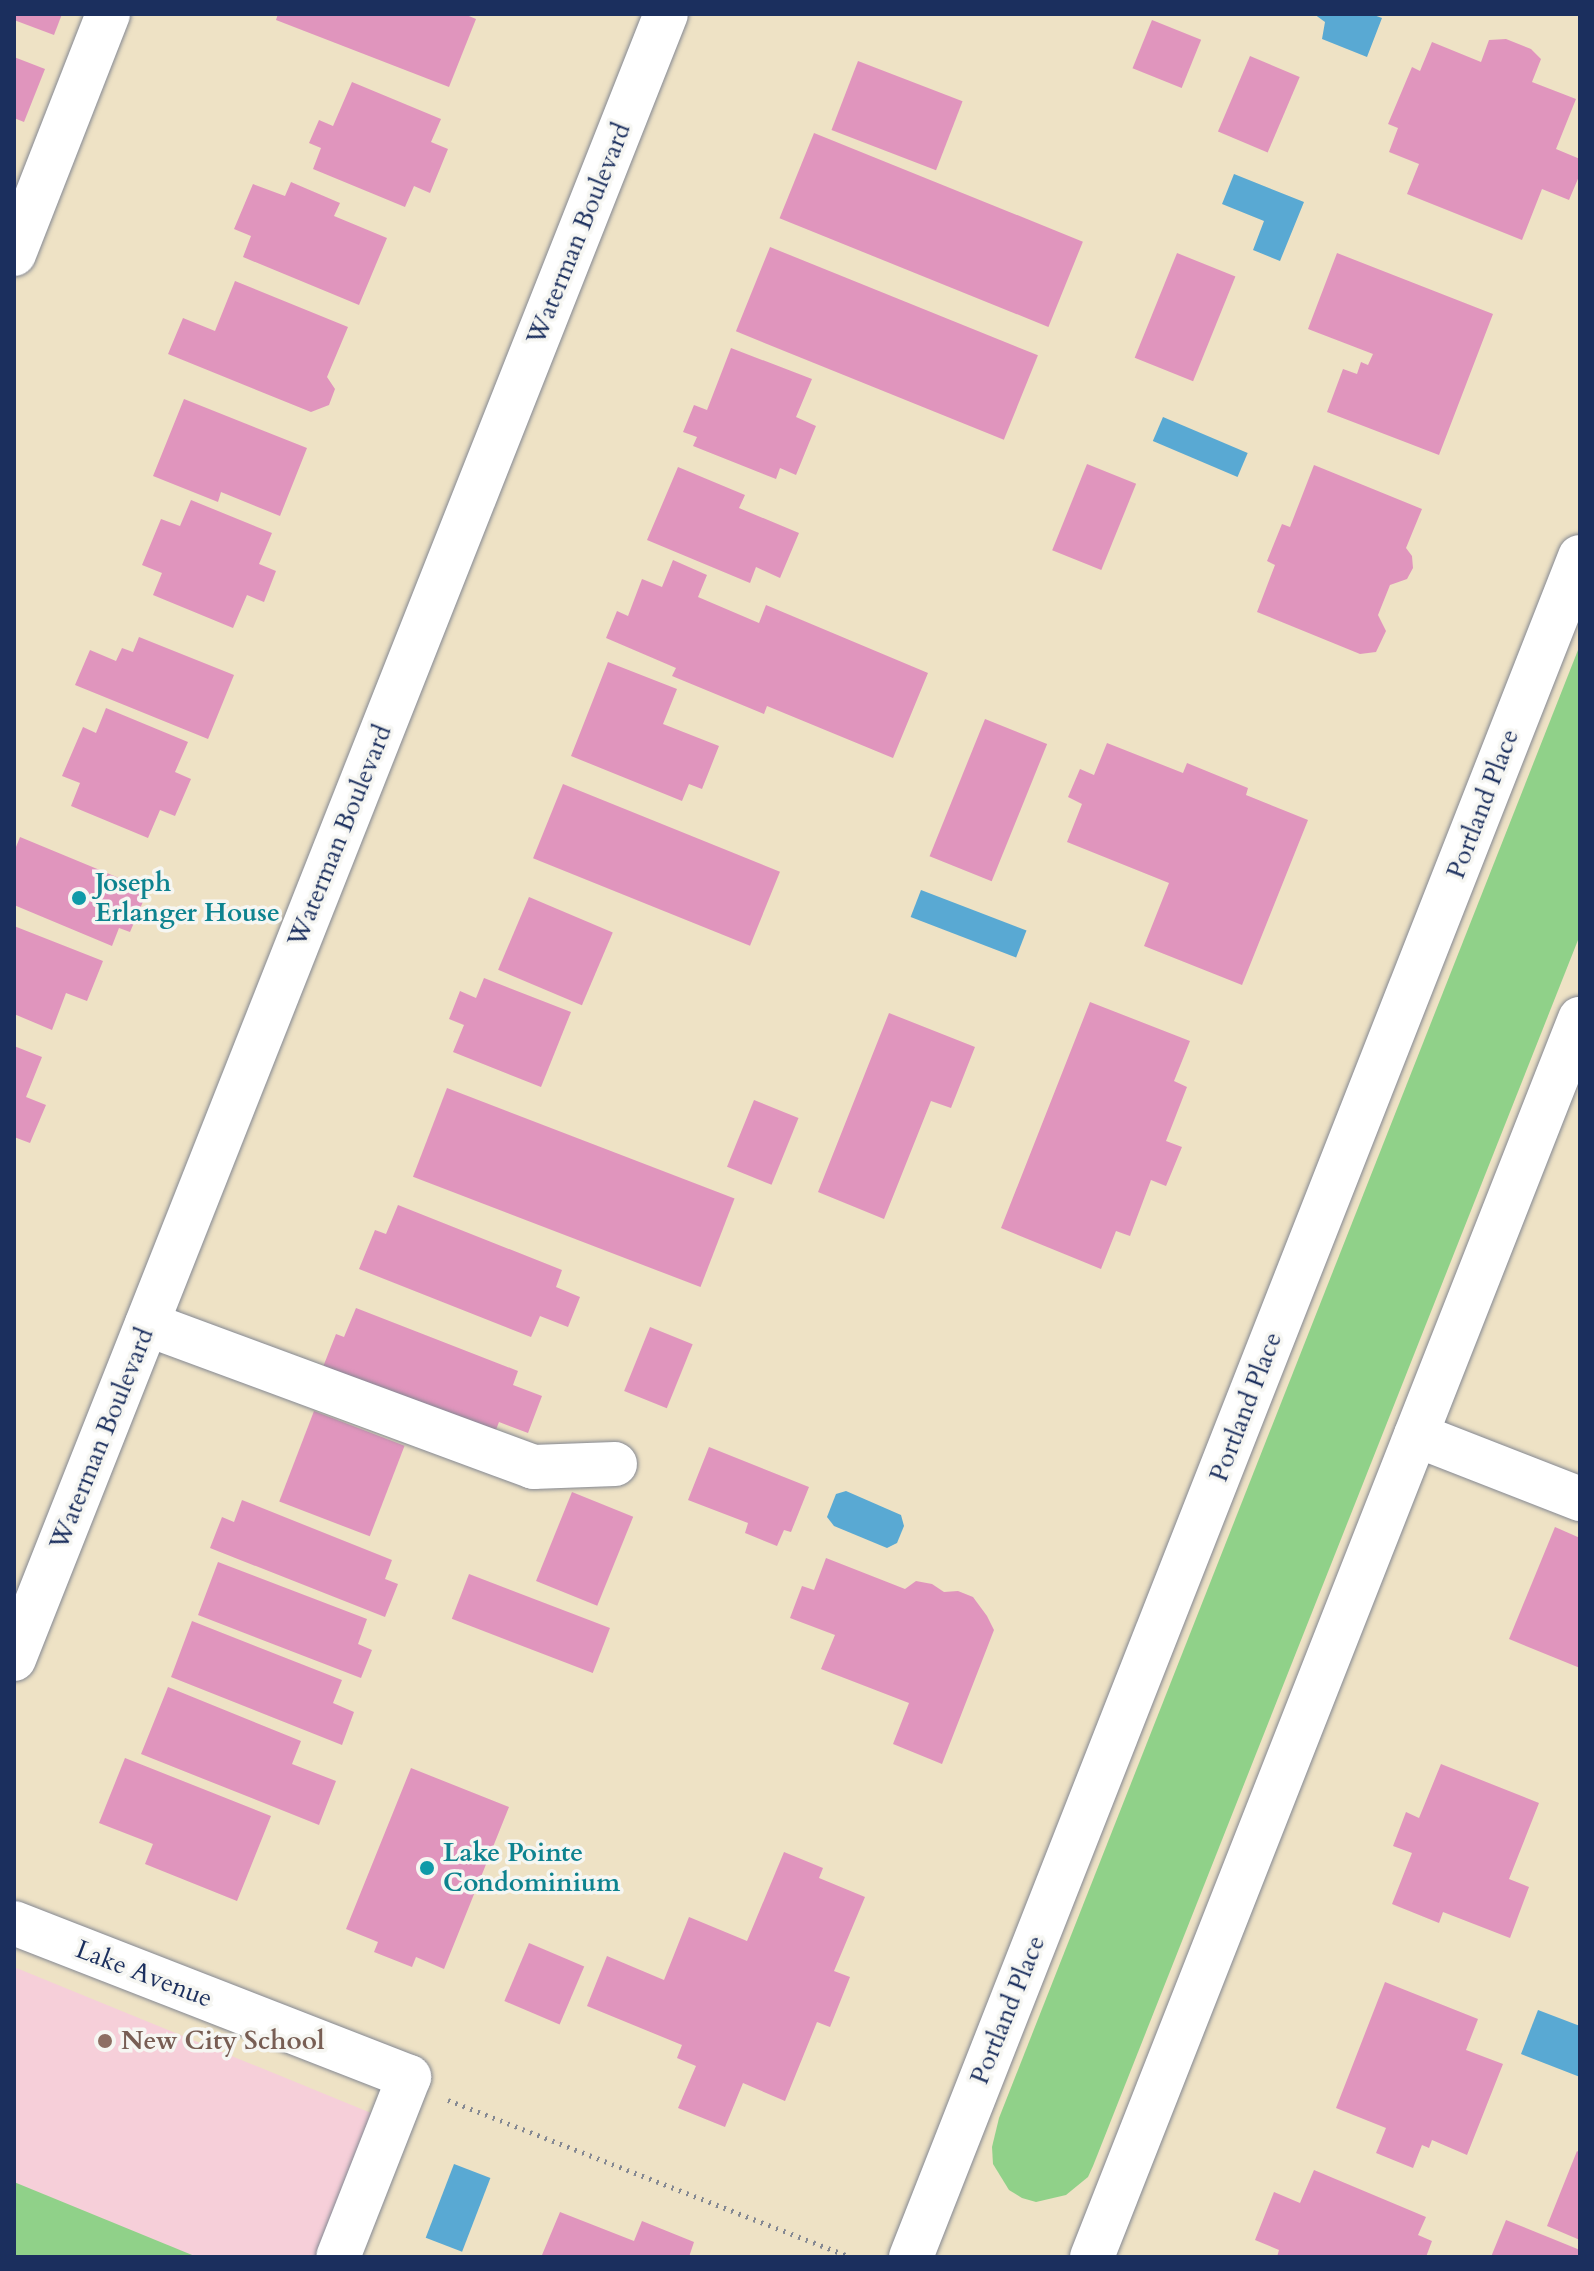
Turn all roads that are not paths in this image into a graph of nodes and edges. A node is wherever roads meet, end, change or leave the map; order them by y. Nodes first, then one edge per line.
1 (108, 14) edge
2 (666, 14) edge
3 (14, 254) edge
4 (1580, 557) edge
5 (1580, 1019) edge
6 (147, 1324) junction
7 (1416, 1435) junction
8 (615, 1464) dead end
9 (1580, 1499) edge
10 (14, 1659) edge
11 (14, 1923) edge
12 (338, 2257) edge
13 (911, 2257) edge
14 (1092, 2257) edge

1 - 3 street
2 - 6 street, Waterman Boulevard
4 - 13 street, Portland Place
5 - 7 street
6 - 8 street
6 - 10 street, Waterman Boulevard
7 - 9 street
7 - 14 street
11 - 12 street, Lake Avenue

